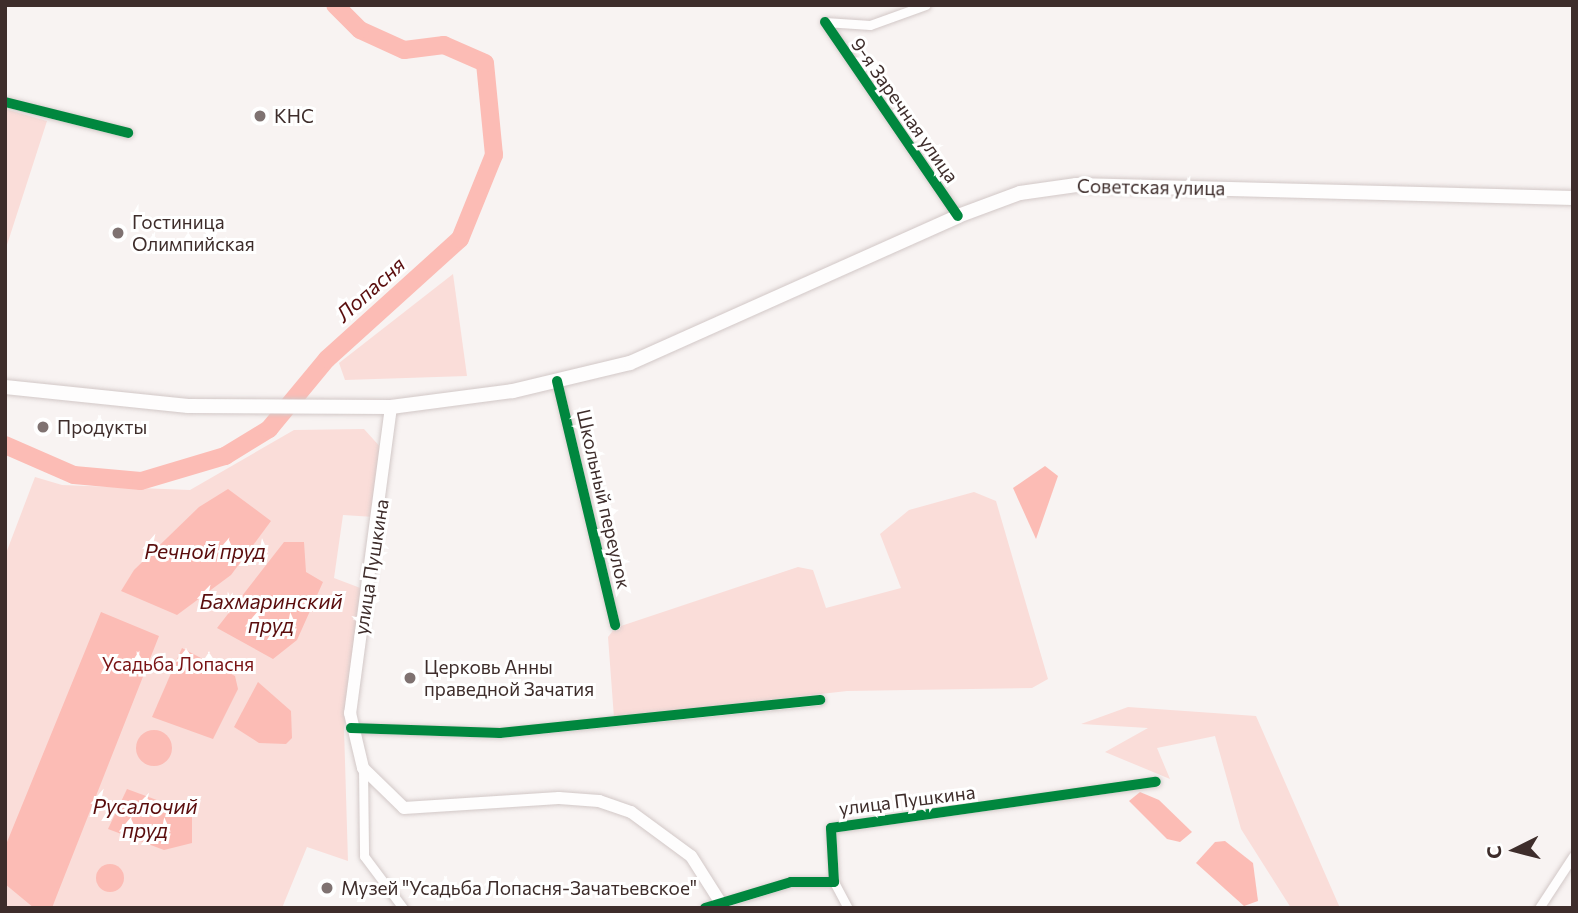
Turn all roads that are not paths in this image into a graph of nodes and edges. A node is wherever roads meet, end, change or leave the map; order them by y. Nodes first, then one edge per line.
1 (926, 5) edge
2 (5, 102) edge
3 (128, 133) dead end
4 (1573, 198) edge
5 (958, 216) junction
6 (557, 381) junction
7 (5, 387) edge
8 (391, 407) junction
9 (615, 625) dead end
10 (820, 700) dead end
11 (351, 728) junction
12 (363, 768) junction
13 (1156, 782) dead end
14 (1573, 856) edge
15 (834, 882) junction
16 (723, 905) edge
17 (403, 908) edge
18 (705, 908) edge
19 (849, 908) edge
20 (1539, 908) edge

1 - 5 street, 9-я Заречная улица
2 - 3 street
4 - 5 main road, Советская улица
5 - 6 main road, Советская улица
6 - 8 main road, Советская улица
6 - 9 street, Школьный переулок
7 - 8 main road, Советская улица
8 - 11 main road, улица Пушкина
10 - 11 street
11 - 12 main road, улица Пушкина
12 - 16 main road, улица Пушкина
12 - 17 street
13 - 15 street, улица Пушкина
14 - 20 street
15 - 16 street
15 - 19 street
16 - 18 street

